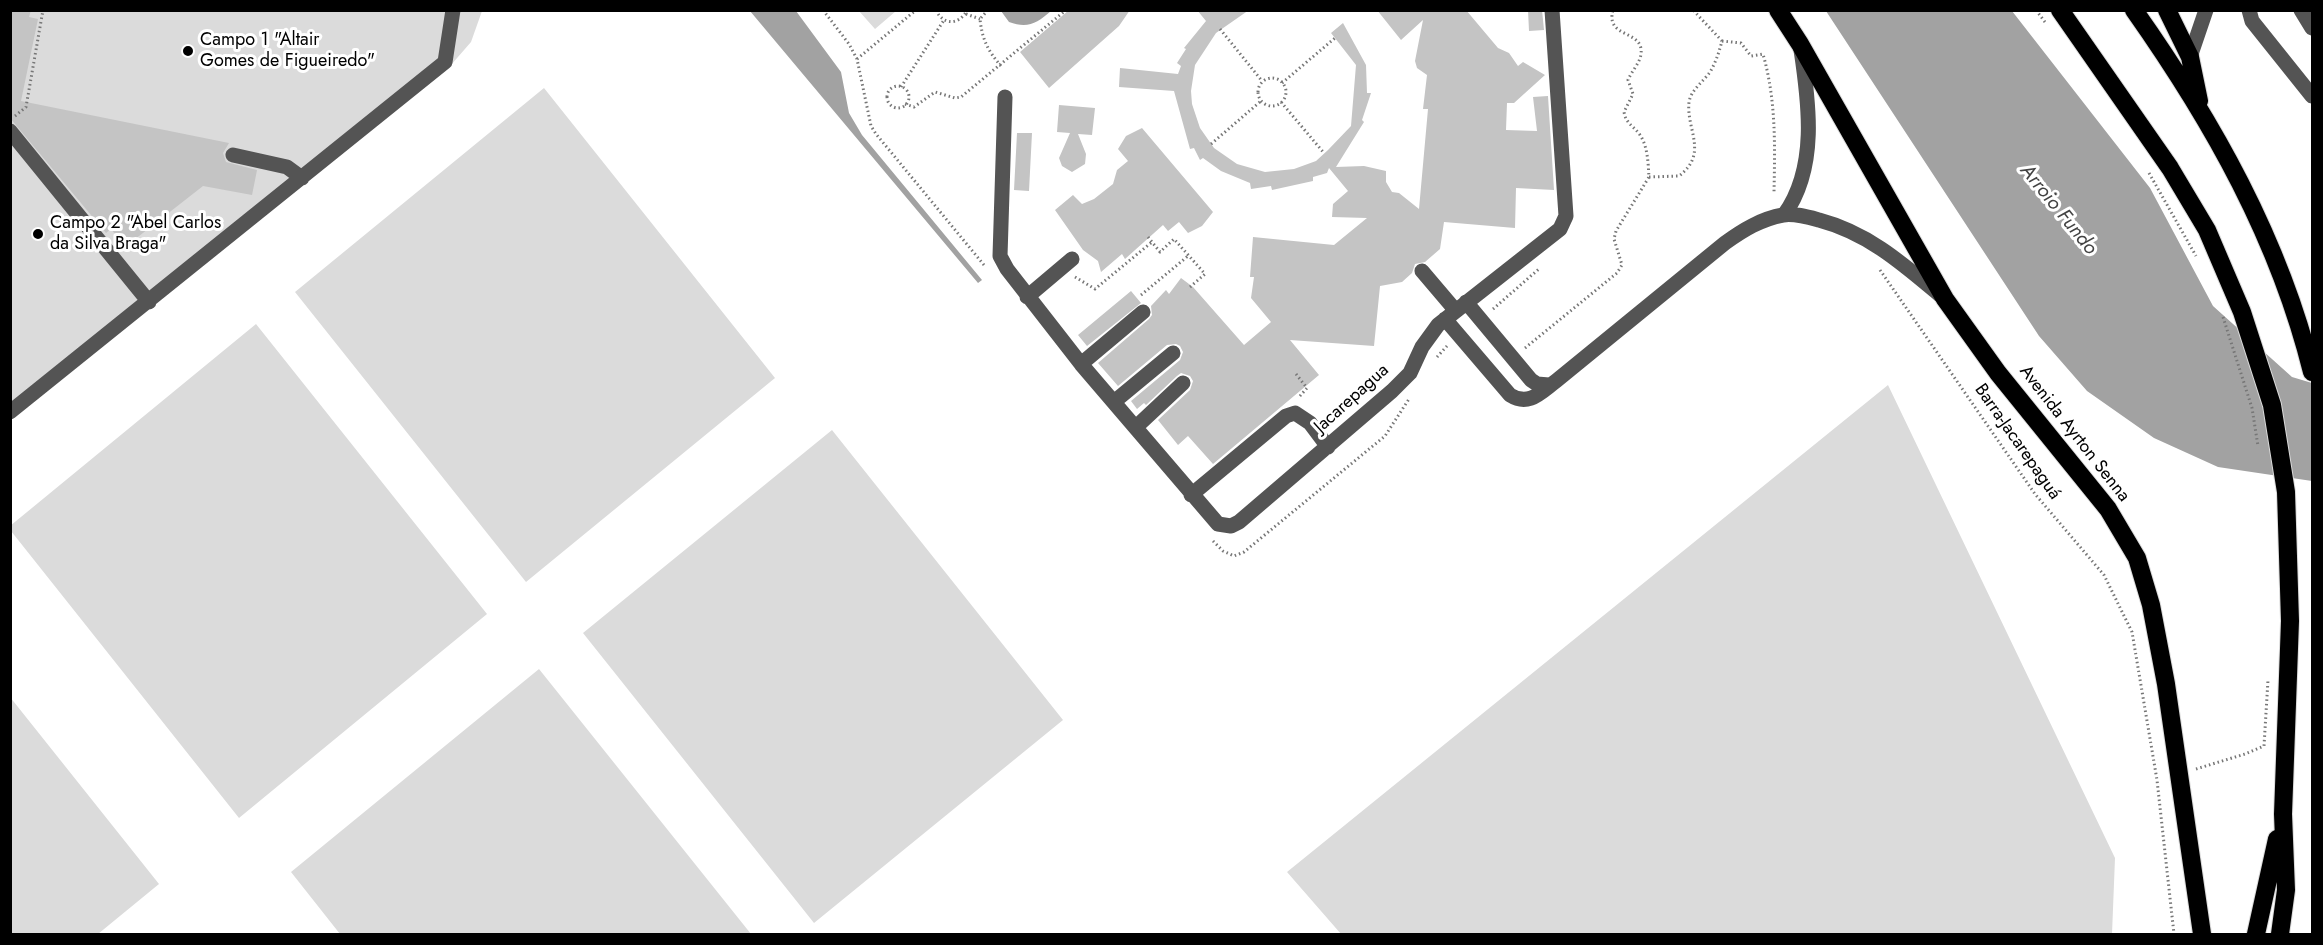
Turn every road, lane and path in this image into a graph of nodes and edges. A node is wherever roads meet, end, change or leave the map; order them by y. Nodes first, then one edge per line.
1 (43, 10) edge
2 (453, 10) edge
3 (916, 10) edge
4 (936, 10) edge
5 (988, 10) edge
6 (1066, 10) edge
7 (1552, 10) edge
8 (1613, 10) edge
9 (1693, 10) edge
10 (1778, 10) edge
11 (2036, 10) edge
12 (2060, 10) edge
13 (2134, 10) edge
14 (2167, 10) edge
15 (2206, 10) edge
16 (2249, 10) edge
17 (2301, 10) edge
18 (967, 12) edge
19 (944, 20) junction
20 (980, 20) junction
21 (2313, 28) edge
22 (1220, 29) dead end
23 (2050, 30) dead end
24 (1335, 38) dead end
25 (1722, 41) junction
26 (1800, 44) junction
27 (2190, 57) junction
28 (857, 59) dead end
29 (1001, 66) junction
30 (1263, 81) junction
31 (1282, 83) junction
32 (901, 87) junction
33 (2313, 96) edge
34 (1005, 97) dead end
35 (1262, 101) junction
36 (1281, 102) junction
37 (905, 104) junction
38 (2202, 112) junction
39 (10, 120) edge
40 (10, 130) edge
41 (1211, 144) dead end
42 (1324, 153) dead end
43 (233, 155) dead end
44 (2144, 165) dead end
45 (1649, 177) junction
46 (302, 178) junction
47 (1774, 192) dead end
48 (1784, 214) junction
49 (1148, 237) dead end
50 (1152, 242) junction
51 (1188, 256) junction
52 (2198, 259) dead end
53 (1069, 262) joint
54 (1876, 264) dead end
55 (1422, 271) dead end
56 (1190, 287) dead end
57 (1027, 297) junction
58 (1945, 299) junction
59 (149, 302) junction
60 (1455, 311) junction
61 (2221, 311) dead end
62 (1143, 312) joint
63 (1459, 336) junction
64 (1173, 353) dead end
65 (1512, 359) junction
66 (1081, 364) junction
67 (1433, 365) dead end
68 (2313, 372) edge
69 (1296, 374) dead end
70 (1183, 383) dead end
71 (1549, 385) junction
72 (1410, 397) dead end
73 (1114, 401) junction
74 (10, 412) edge
75 (1295, 414) junction
76 (1136, 427) junction
77 (1328, 447) junction
78 (2260, 452) dead end
79 (1191, 495) junction
80 (1212, 539) dead end
81 (2268, 675) dead end
82 (2177, 774) junction
83 (2157, 780) junction
84 (2283, 814) junction
85 (2174, 934) edge
86 (2202, 934) edge
87 (2256, 934) edge
88 (2280, 934) edge

1 - 39 path
2 - 46 lane
3 - 28 path
4 - 19 path
5 - 20 path
6 - 29 path
7 - 60 lane, Jacarepagua
8 - 45 path
9 - 25 path
10 - 26 highway, Avenida Ayrton Senna
11 - 23 path
12 - 84 highway
13 - 38 highway
14 - 27 highway
15 - 27 lane
16 - 33 lane
17 - 21 lane
18 - 19 path
18 - 20 path
19 - 32 path
20 - 29 path
22 - 30 path
24 - 31 path
25 - 45 path
25 - 47 path
26 - 48 lane
26 - 58 highway, Avenida Ayrton Senna
27 - 38 highway
29 - 37 path
30 - 31 path
30 - 35 path
31 - 36 path
32 - 37 path
32 - 37 path
34 - 57 lane
35 - 36 path
35 - 41 path
36 - 42 path
38 - 68 highway
40 - 59 lane
43 - 46 lane
44 - 52 path
45 - 65 path
46 - 59 lane
48 - 58 lane
48 - 71 lane
49 - 50 path
50 - 51 path
50 - 53 path
51 - 56 path
51 - 62 path
53 - 57 lane
54 - 83 path, Barra-Jacarepaguá
55 - 60 lane
57 - 66 lane
58 - 82 highway, Avenida Ayrton Senna
59 - 74 lane
60 - 63 lane
60 - 65 lane
60 - 77 lane, Jacarepagua
61 - 78 path
62 - 66 lane
63 - 67 path
63 - 71 lane
64 - 73 lane
65 - 71 lane
66 - 73 lane
69 - 75 path
70 - 76 lane
72 - 80 path
73 - 76 lane
75 - 77 lane
75 - 79 lane
76 - 79 lane
77 - 79 lane, Jacarepagua
81 - 82 path
82 - 83 path
82 - 86 highway, Avenida Ayrton Senna
83 - 85 path, Barra-Jacarepaguá
84 - 87 highway
84 - 88 highway

